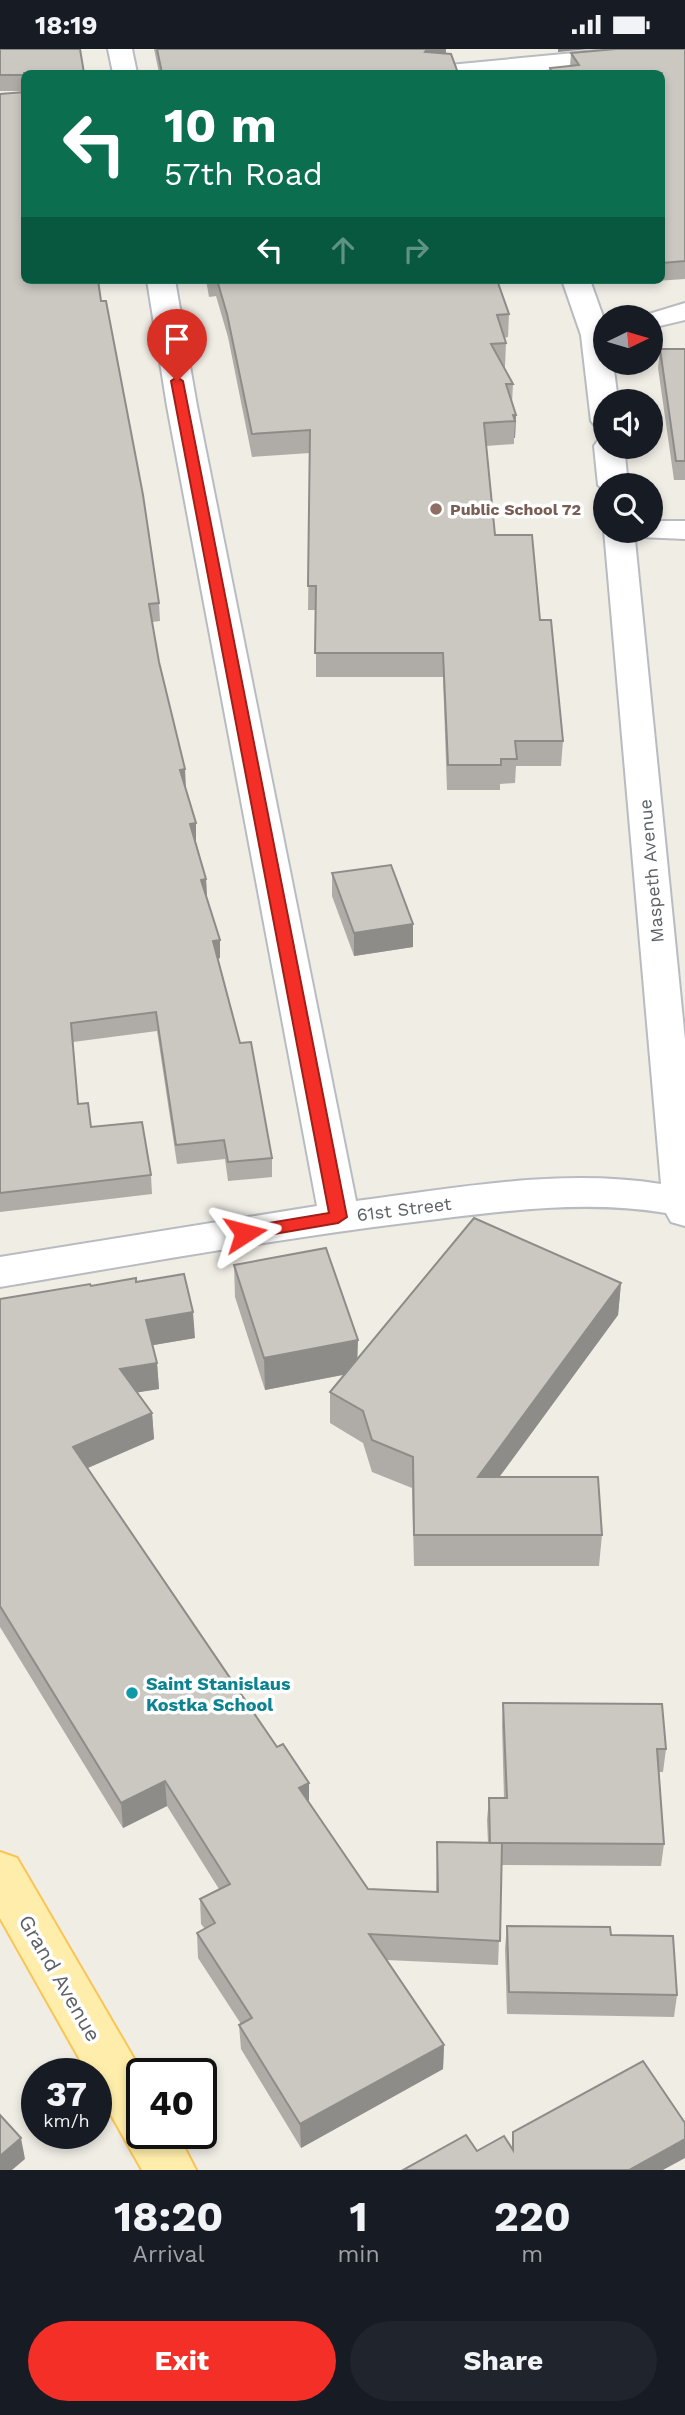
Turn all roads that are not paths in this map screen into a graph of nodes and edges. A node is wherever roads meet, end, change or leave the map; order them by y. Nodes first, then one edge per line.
1 (120, 49) edge
2 (685, 50) edge
3 (500, 64) edge
4 (124, 70) edge
5 (459, 70) edge
6 (161, 284) edge
7 (578, 284) edge
8 (685, 311) edge
9 (663, 317) edge
10 (593, 318) edge
11 (663, 530) edge
12 (685, 530) edge
13 (620, 543) edge
14 (684, 1205) edge
15 (338, 1217) junction
16 (0, 1272) edge
17 (0, 1873) edge
18 (126, 2092) edge
19 (158, 2149) edge
20 (170, 2170) edge

1 - 4 street
2 - 3 street
3 - 5 street
6 - 15 street
7 - 10 street
8 - 9 street
11 - 12 street
13 - 14 street, Maspeth Avenue
14 - 15 street, 61st Street
15 - 16 street, 61st Street
17 - 18 main road, Grand Avenue
19 - 20 main road

